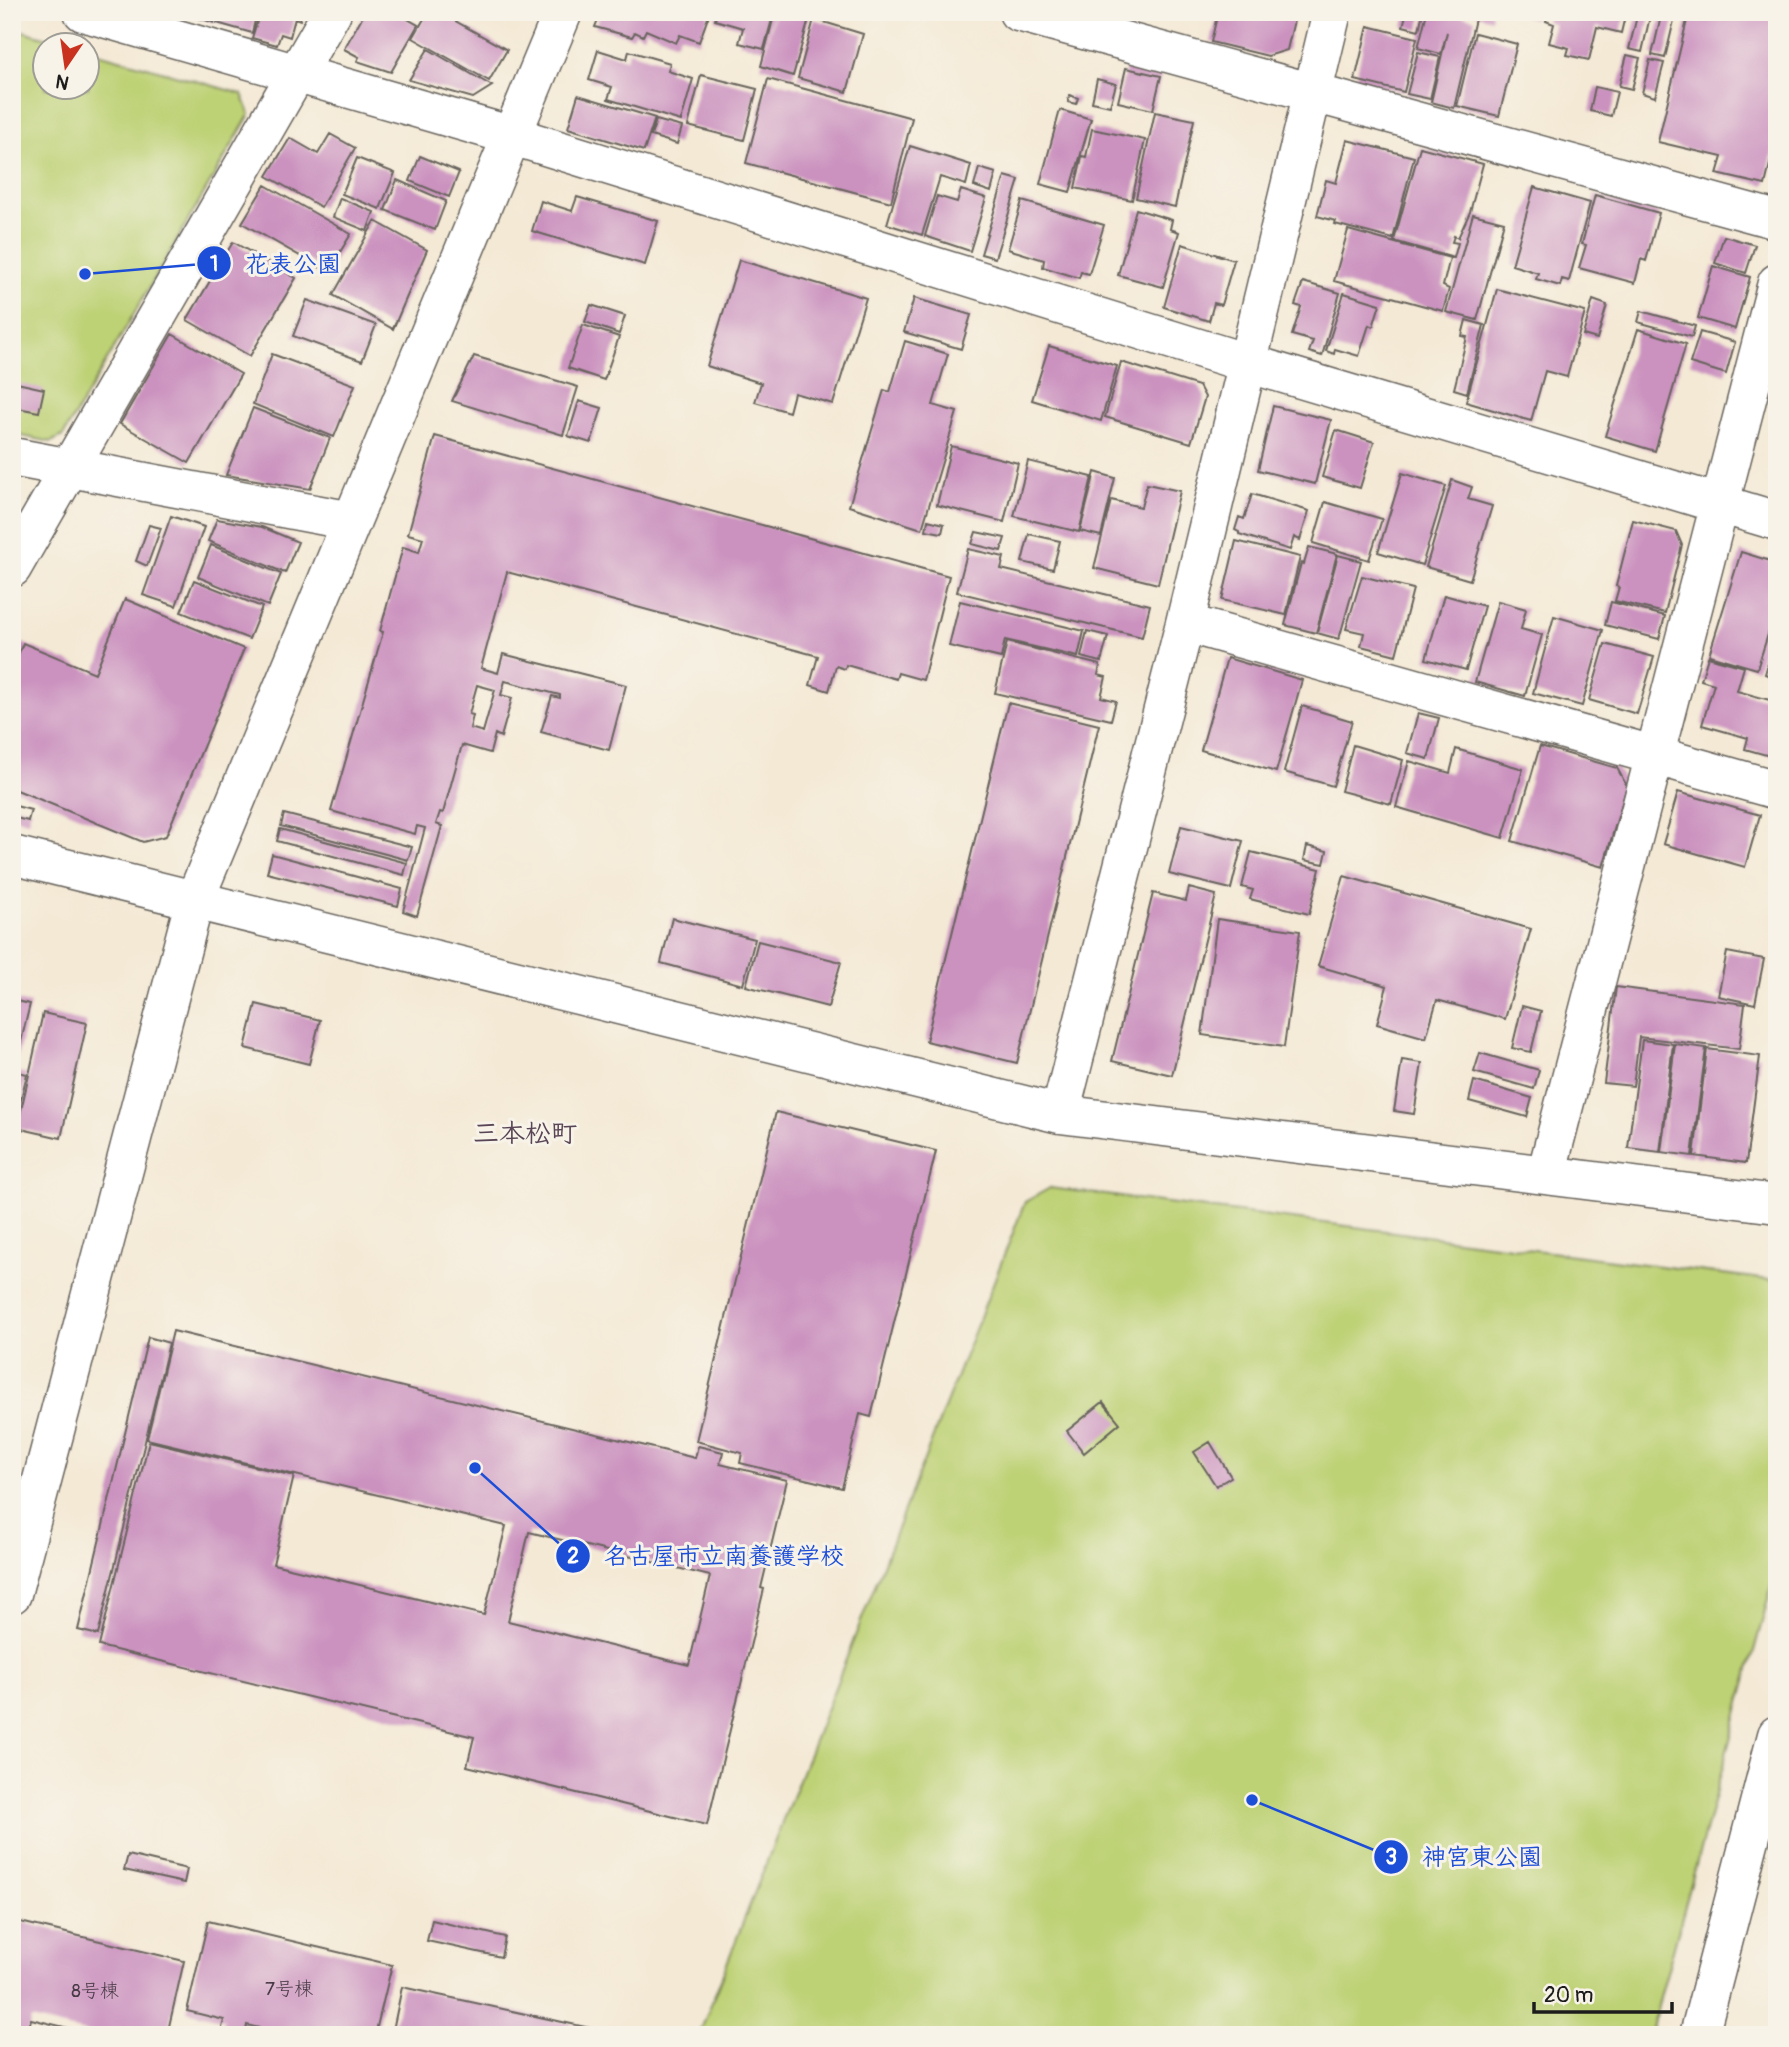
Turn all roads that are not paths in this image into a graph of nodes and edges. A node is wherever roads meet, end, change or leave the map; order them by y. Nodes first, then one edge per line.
1 (83, 12) edge
2 (331, 12) edge
3 (563, 12) edge
4 (1018, 12) edge
5 (1332, 12) edge
6 (296, 74) junction
7 (1311, 93) junction
8 (513, 136) junction
9 (1777, 220) edge
10 (1777, 283) edge
11 (1247, 363) junction
12 (12, 457) edge
13 (70, 468) junction
14 (1720, 504) junction
15 (352, 521) junction
16 (1777, 521) edge
17 (12, 568) edge
18 (1185, 623) junction
19 (1655, 755) junction
20 (1777, 790) edge
21 (12, 855) edge
22 (195, 899) junction
23 (1060, 1114) junction
24 (1546, 1175) junction
25 (1777, 1204) edge
26 (12, 1594) edge
27 (1777, 1735) edge
28 (1699, 2035) edge

1 - 6 street
2 - 6 street
3 - 8 street
4 - 7 street
5 - 7 street
6 - 8 street
6 - 13 street
7 - 9 street
7 - 11 street
8 - 11 street
8 - 15 street
10 - 14 street
11 - 14 street
11 - 18 street
12 - 13 street
13 - 15 street
13 - 17 street
14 - 16 street
14 - 19 street
15 - 22 street
18 - 19 street
18 - 23 street
19 - 20 street
19 - 24 street
21 - 22 street
22 - 23 street
22 - 26 street
23 - 24 street
24 - 25 street
27 - 28 street

